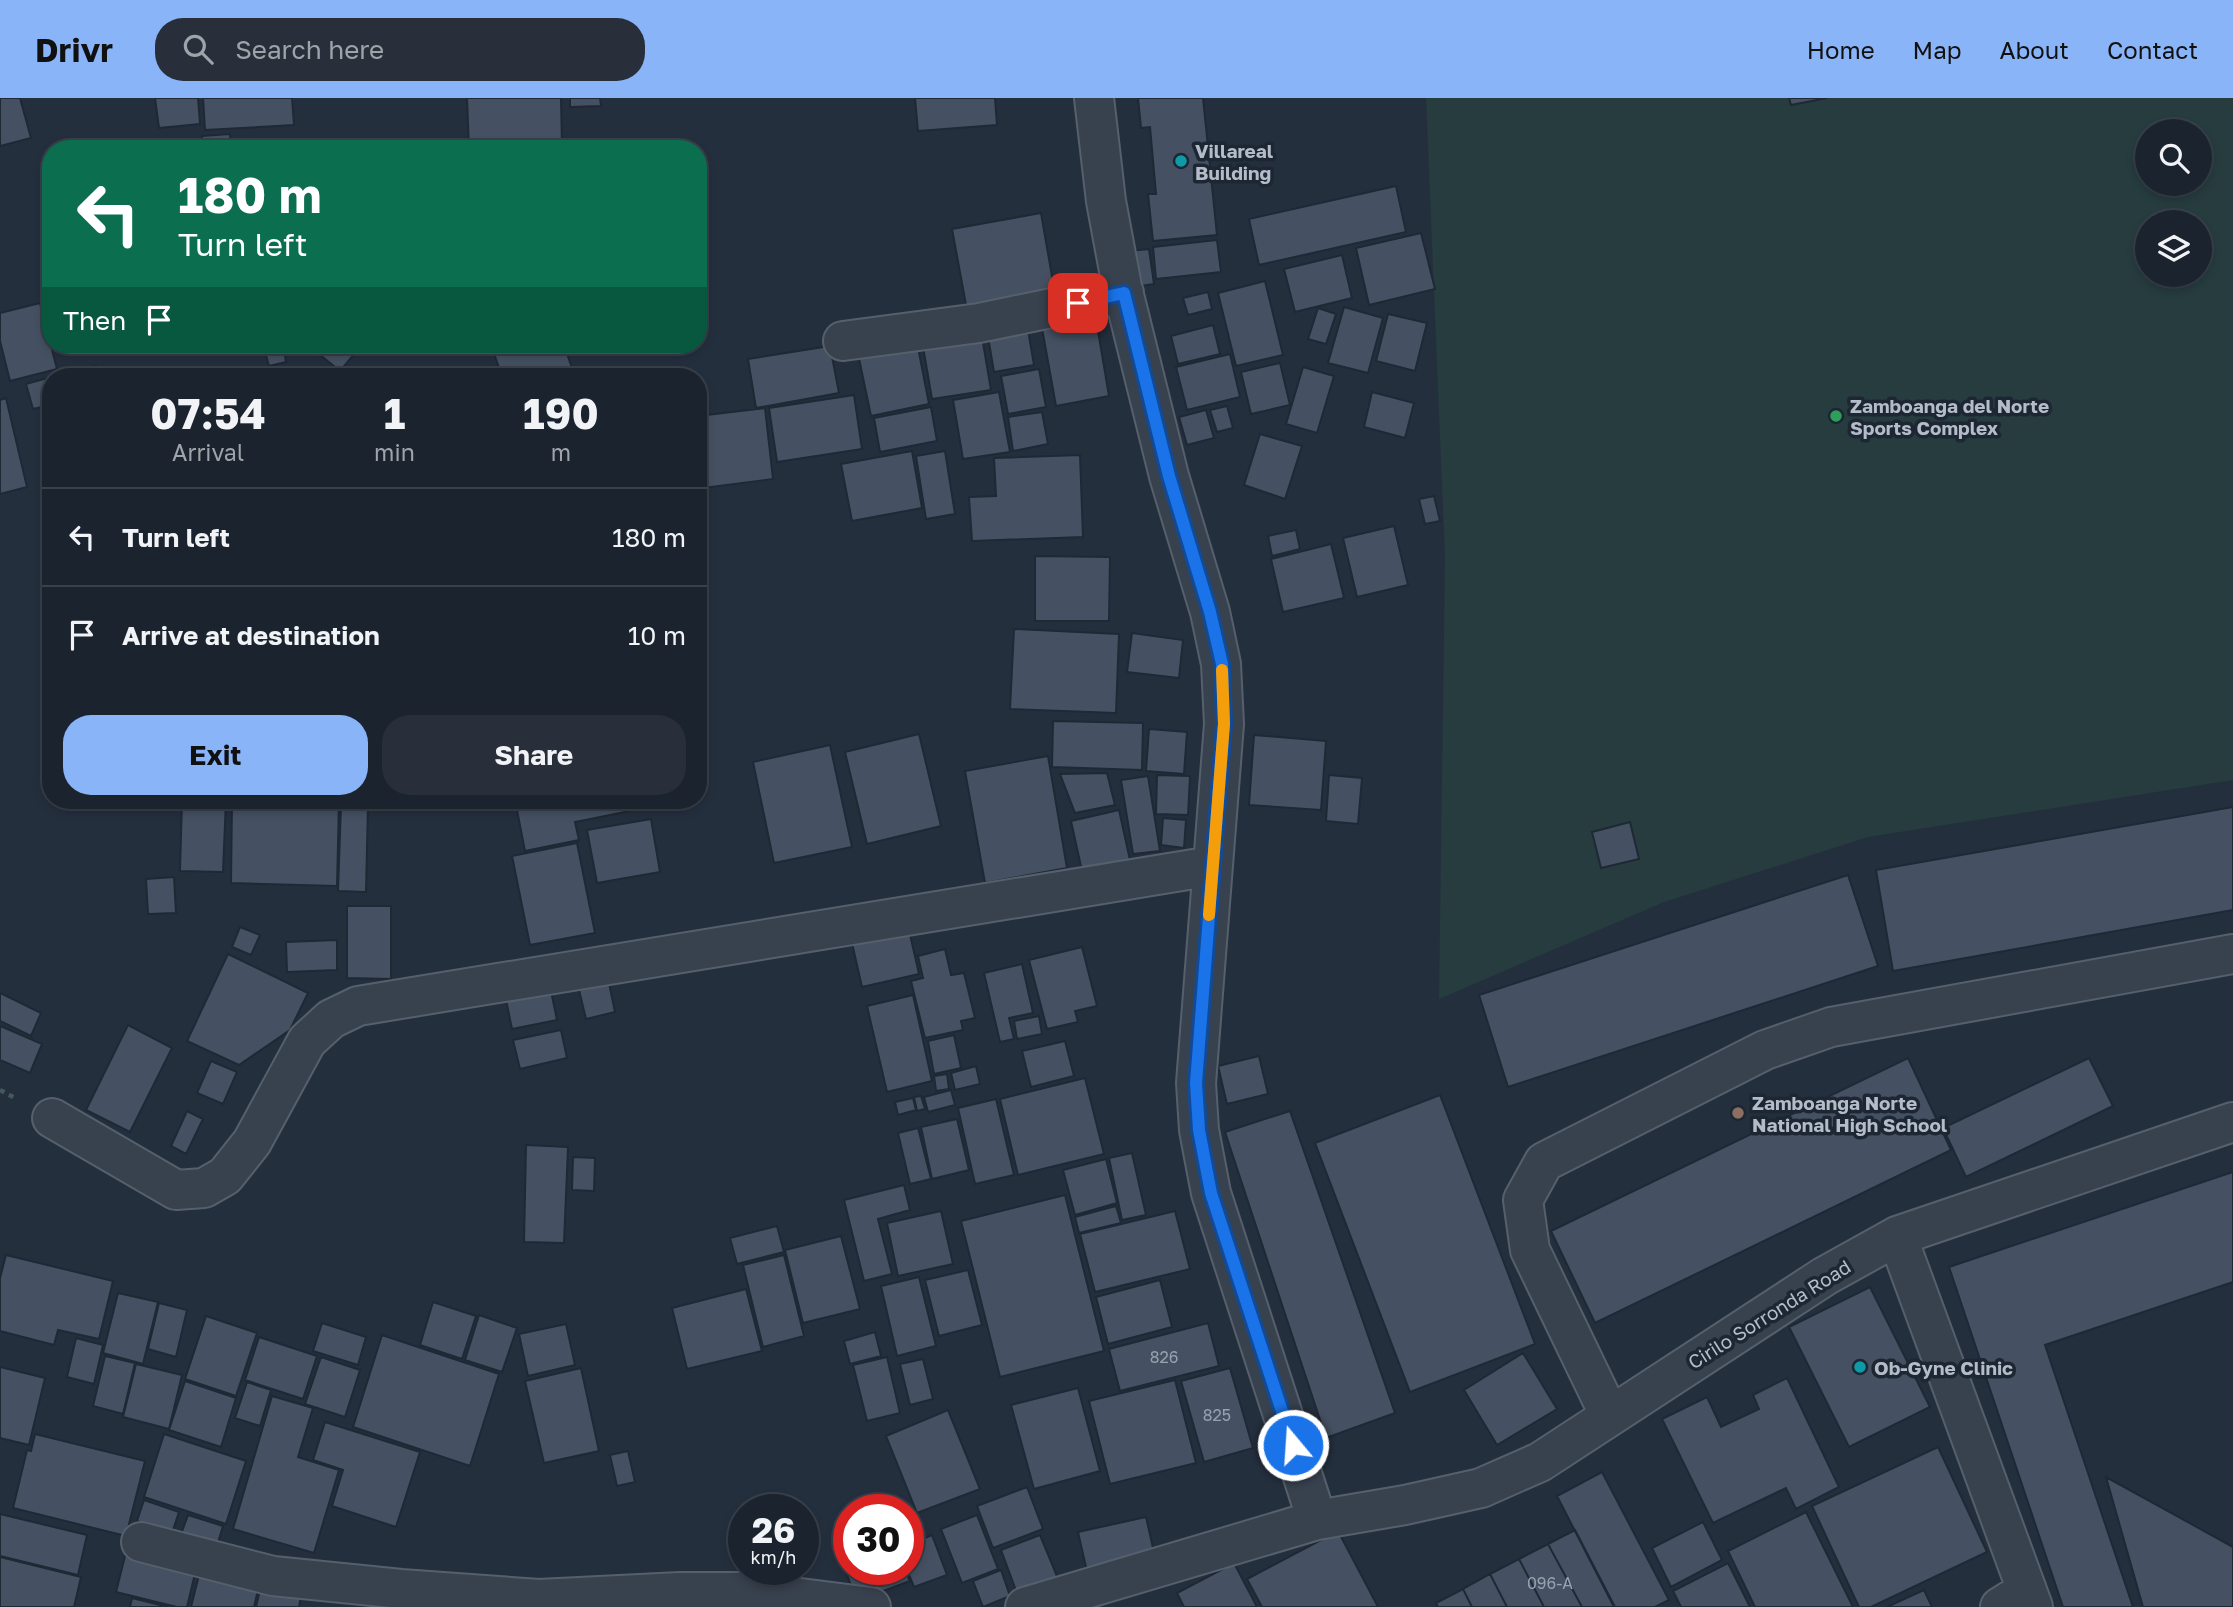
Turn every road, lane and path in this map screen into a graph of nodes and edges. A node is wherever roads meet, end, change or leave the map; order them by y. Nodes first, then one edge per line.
1 (1094, 98) edge
2 (1124, 293) junction
3 (843, 341) dead end
4 (1212, 866) junction
5 (2233, 954) edge
6 (52, 1118) dead end
7 (2233, 1122) edge
8 (1897, 1236) junction
9 (1610, 1416) junction
10 (1317, 1520) junction
11 (141, 1542) dead end
12 (2020, 1601) edge
13 (871, 1607) edge
14 (1025, 1607) edge

1 - 2 street
2 - 3 street
2 - 4 street
4 - 6 street
4 - 10 street
5 - 9 street
7 - 8 street, Cirilo Sorronda Road
8 - 9 street, Cirilo Sorronda Road
8 - 12 street
9 - 10 street, Cirilo Sorronda Road
10 - 14 street, Cirilo Sorronda Road
11 - 13 street

